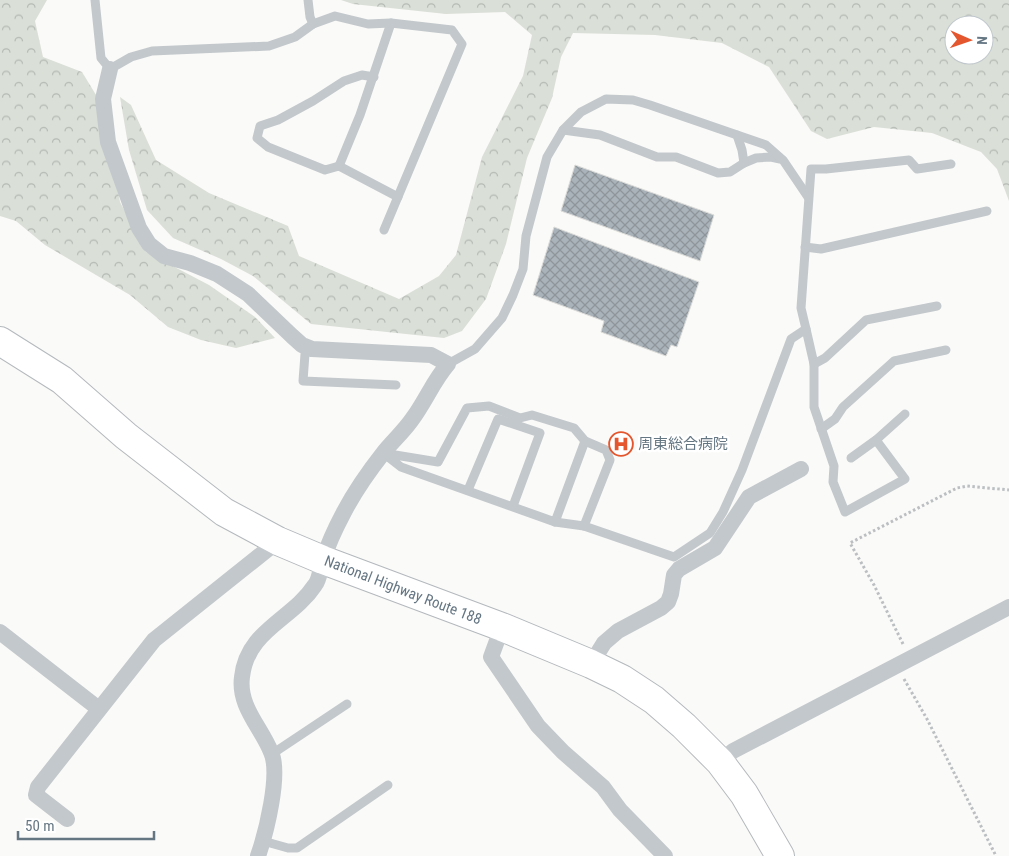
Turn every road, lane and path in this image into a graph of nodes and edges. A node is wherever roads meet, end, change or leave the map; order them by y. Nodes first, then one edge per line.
1 (95, 0) edge
2 (308, 0) edge
3 (391, 23) junction
4 (313, 24) junction
5 (110, 69) junction
6 (374, 77) junction
7 (563, 130) junction
8 (737, 135) junction
9 (783, 160) junction
10 (744, 163) junction
11 (951, 164) dead end
12 (339, 166) junction
13 (398, 197) junction
14 (808, 197) junction
15 (987, 211) dead end
16 (384, 230) dead end
17 (805, 247) junction
18 (937, 306) dead end
19 (806, 329) junction
20 (0, 341) edge
21 (312, 349) junction
22 (946, 350) dead end
23 (448, 364) junction
24 (814, 364) junction
25 (396, 385) dead end
26 (904, 414) dead end
27 (821, 429) junction
28 (876, 440) junction
29 (585, 441) junction
30 (383, 453) junction
31 (851, 458) dead end
32 (801, 469) dead end
33 (468, 490) junction
34 (1009, 490) edge
35 (513, 506) junction
36 (556, 522) junction
37 (584, 526) junction
38 (278, 541) junction
39 (323, 560) junction
40 (1009, 607) edge
41 (502, 627) junction
42 (0, 632) edge
43 (903, 662) junction
44 (591, 664) junction
45 (347, 704) dead end
46 (98, 709) junction
47 (272, 754) junction
48 (720, 762) junction
49 (388, 785) dead end
50 (67, 819) dead end
51 (261, 848) edge
52 (665, 856) edge
53 (780, 856) edge
54 (996, 856) edge

1 - 5 lane
2 - 4 lane
3 - 4 lane
3 - 6 lane
3 - 13 lane
4 - 5 lane
5 - 21 street
6 - 12 lane
6 - 12 lane
7 - 8 lane
7 - 10 lane
7 - 23 lane
8 - 9 lane
8 - 10 lane
9 - 10 lane
9 - 14 lane
11 - 14 lane
12 - 13 lane
13 - 16 lane
14 - 17 lane
15 - 17 lane
17 - 19 lane
18 - 24 lane
19 - 24 lane
19 - 37 lane
20 - 38 highway, National Highway Route 188
21 - 23 street
21 - 25 lane
22 - 27 lane
23 - 30 street
24 - 27 lane
26 - 28 lane
27 - 28 lane
28 - 31 lane
29 - 30 lane
29 - 36 lane
29 - 37 lane
30 - 33 lane
30 - 39 street
32 - 44 street
33 - 35 lane
33 - 35 lane
34 - 43 path
35 - 36 lane
36 - 37 lane
38 - 39 highway, National Highway Route 188
38 - 46 street
39 - 41 highway, National Highway Route 188
39 - 47 street
40 - 43 street
41 - 44 highway, National Highway Route 188
41 - 52 street
42 - 46 street
43 - 48 street
43 - 54 path
44 - 48 highway, National Highway Route 188
45 - 47 lane
46 - 50 street
47 - 51 street
48 - 53 highway, National Highway Route 188
49 - 51 lane

